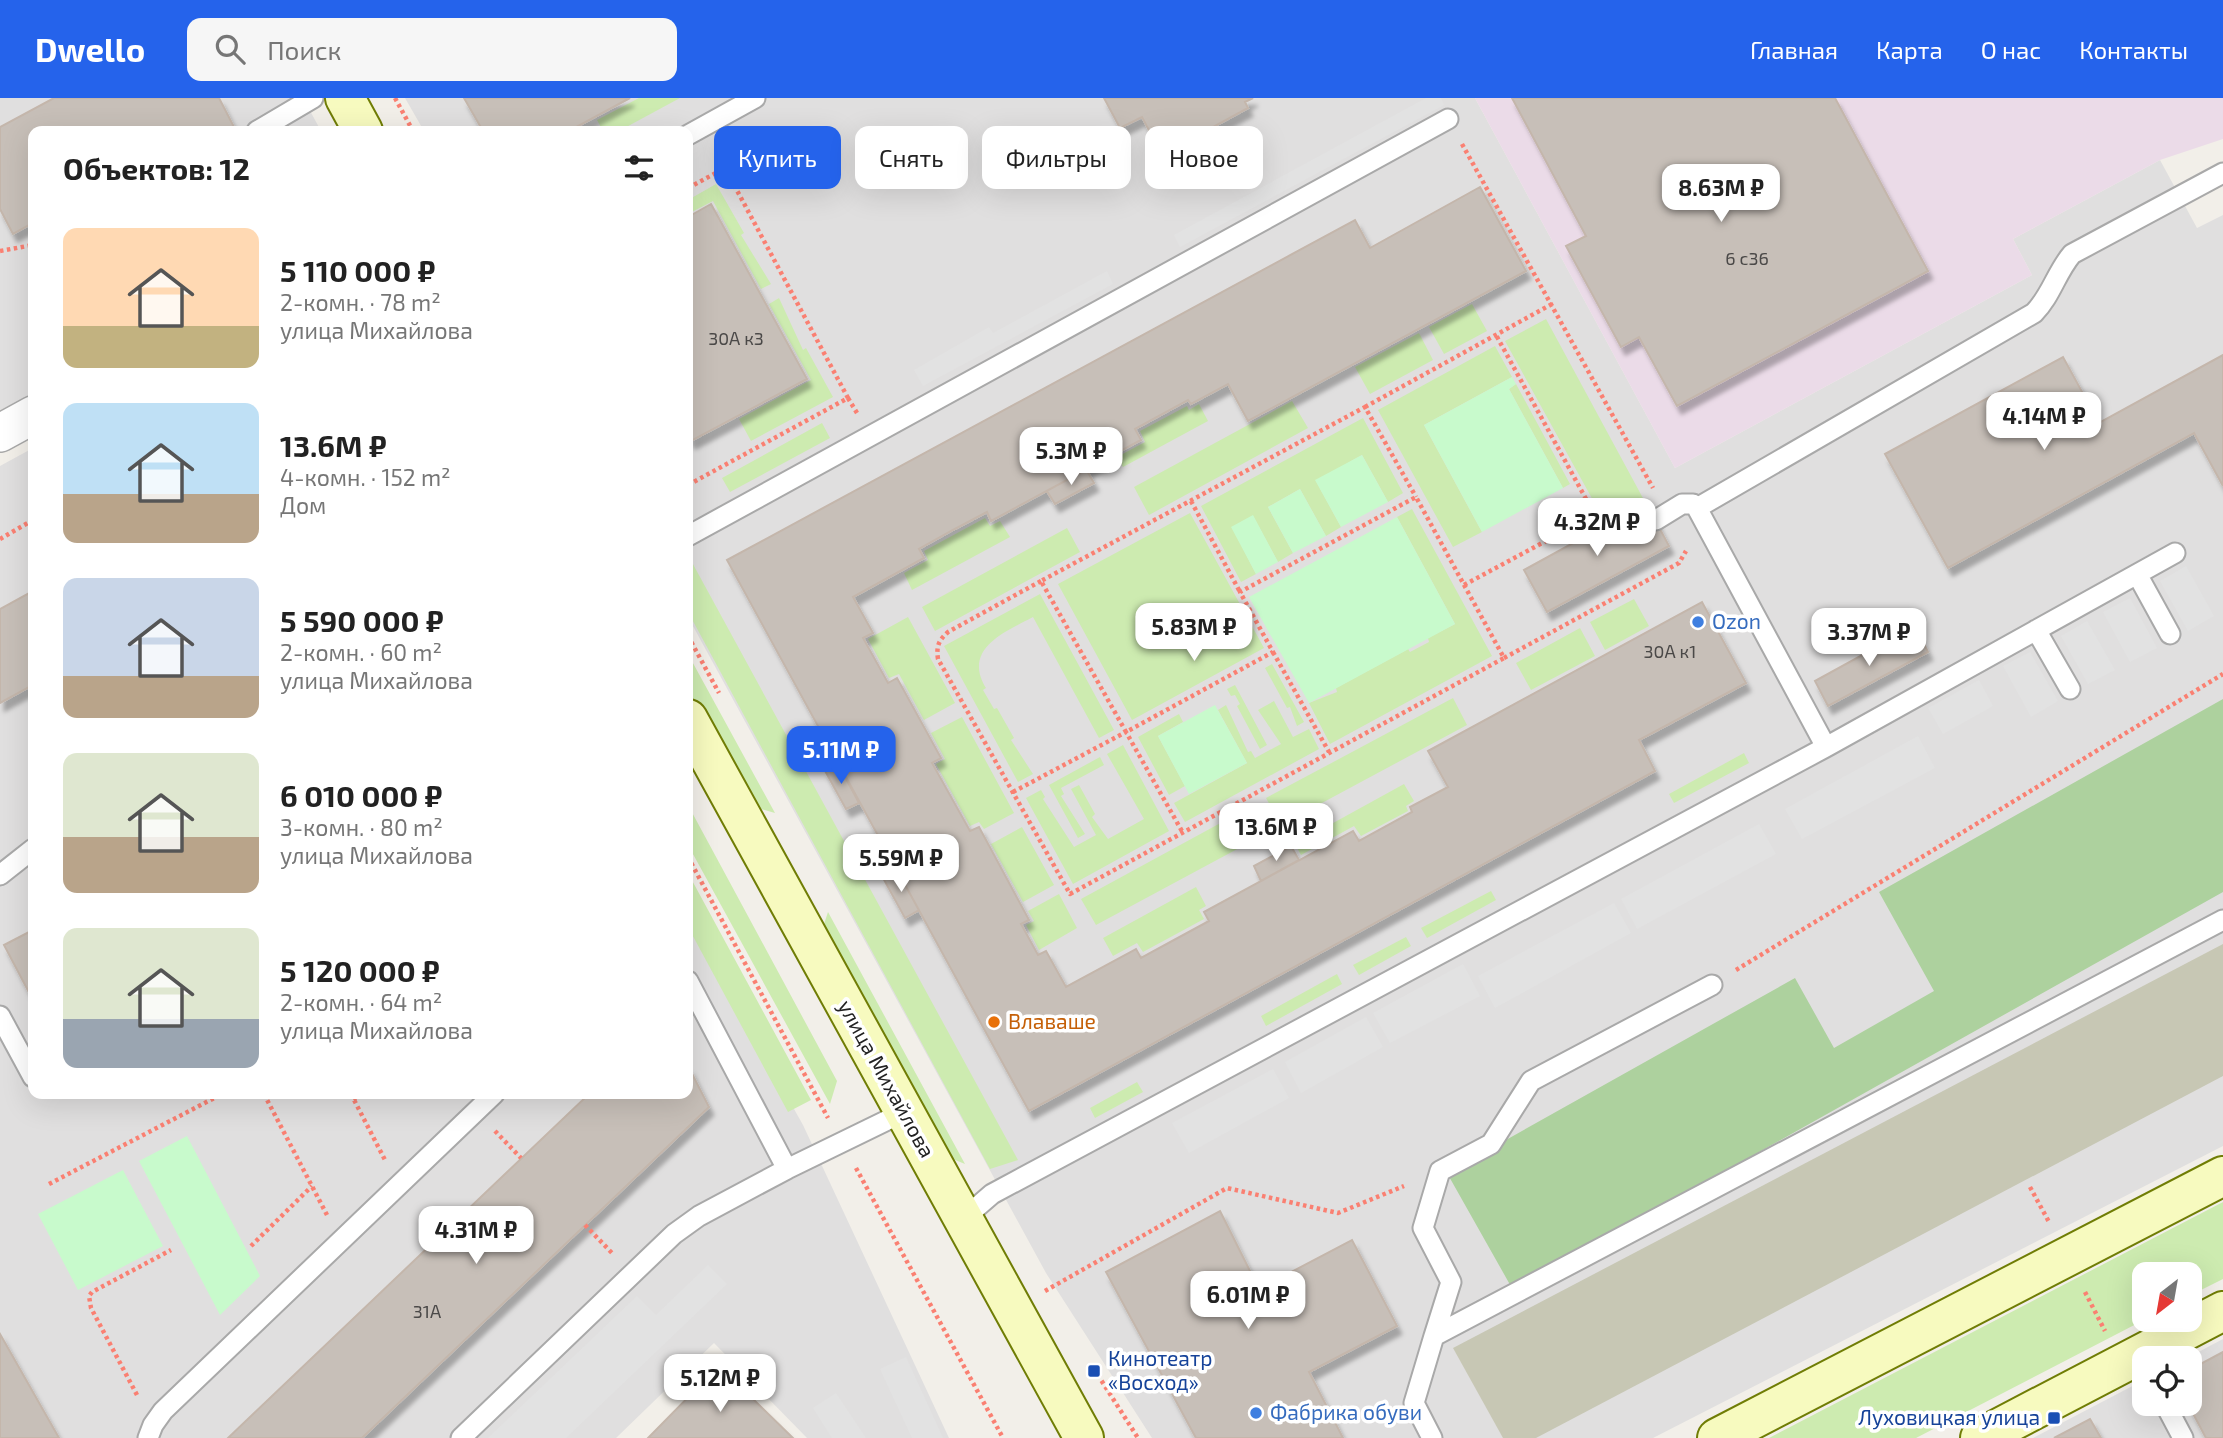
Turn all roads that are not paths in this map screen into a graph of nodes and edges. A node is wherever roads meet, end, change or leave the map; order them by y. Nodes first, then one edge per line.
1 (313, 98) edge
2 (345, 98) edge
3 (755, 98) edge
4 (1448, 119) road end
5 (265, 126) edge
6 (360, 126) edge
7 (694, 132) edge
8 (2223, 173) edge
9 (28, 418) edge
10 (0, 433) edge
11 (1697, 508) junction
12 (1661, 517) road end
13 (693, 527) edge
14 (2175, 553) dead end
15 (2137, 574) junction
16 (2036, 630) junction
17 (2171, 634) dead end
18 (2070, 689) dead end
19 (693, 728) edge
20 (1826, 747) junction
21 (28, 853) edge
22 (0, 875) edge
23 (2223, 920) edge
24 (1712, 985) road end
25 (693, 990) edge
26 (0, 1016) edge
27 (28, 1068) edge
28 (489, 1099) edge
29 (904, 1111) junction
30 (787, 1169) junction
31 (2223, 1176) edge
32 (963, 1219) junction
33 (2223, 1311) edge
34 (1434, 1336) junction
35 (2163, 1346) edge
36 (2132, 1363) edge
37 (2171, 1416) edge
38 (150, 1431) edge
39 (461, 1438) edge
40 (1084, 1438) edge
41 (1433, 1438) edge
42 (1717, 1438) edge
43 (1980, 1438) edge
44 (2183, 1438) edge

1 - 5 lane
2 - 6 street
3 - 7 lane
4 - 13 lane
8 - 11 lane
9 - 10 street
11 - 12 lane
11 - 20 lane
14 - 15 lane
15 - 16 lane
15 - 17 lane
16 - 18 lane
16 - 20 lane
19 - 29 street, улица Михайлова
20 - 32 lane
21 - 22 lane
23 - 34 lane
24 - 34 lane
25 - 30 lane
26 - 27 lane
28 - 38 lane
29 - 30 lane
29 - 32 street, улица Михайлова
30 - 39 lane
31 - 42 street
32 - 40 street, улица Михайлова
33 - 35 street
34 - 41 lane
36 - 43 street
37 - 44 lane

